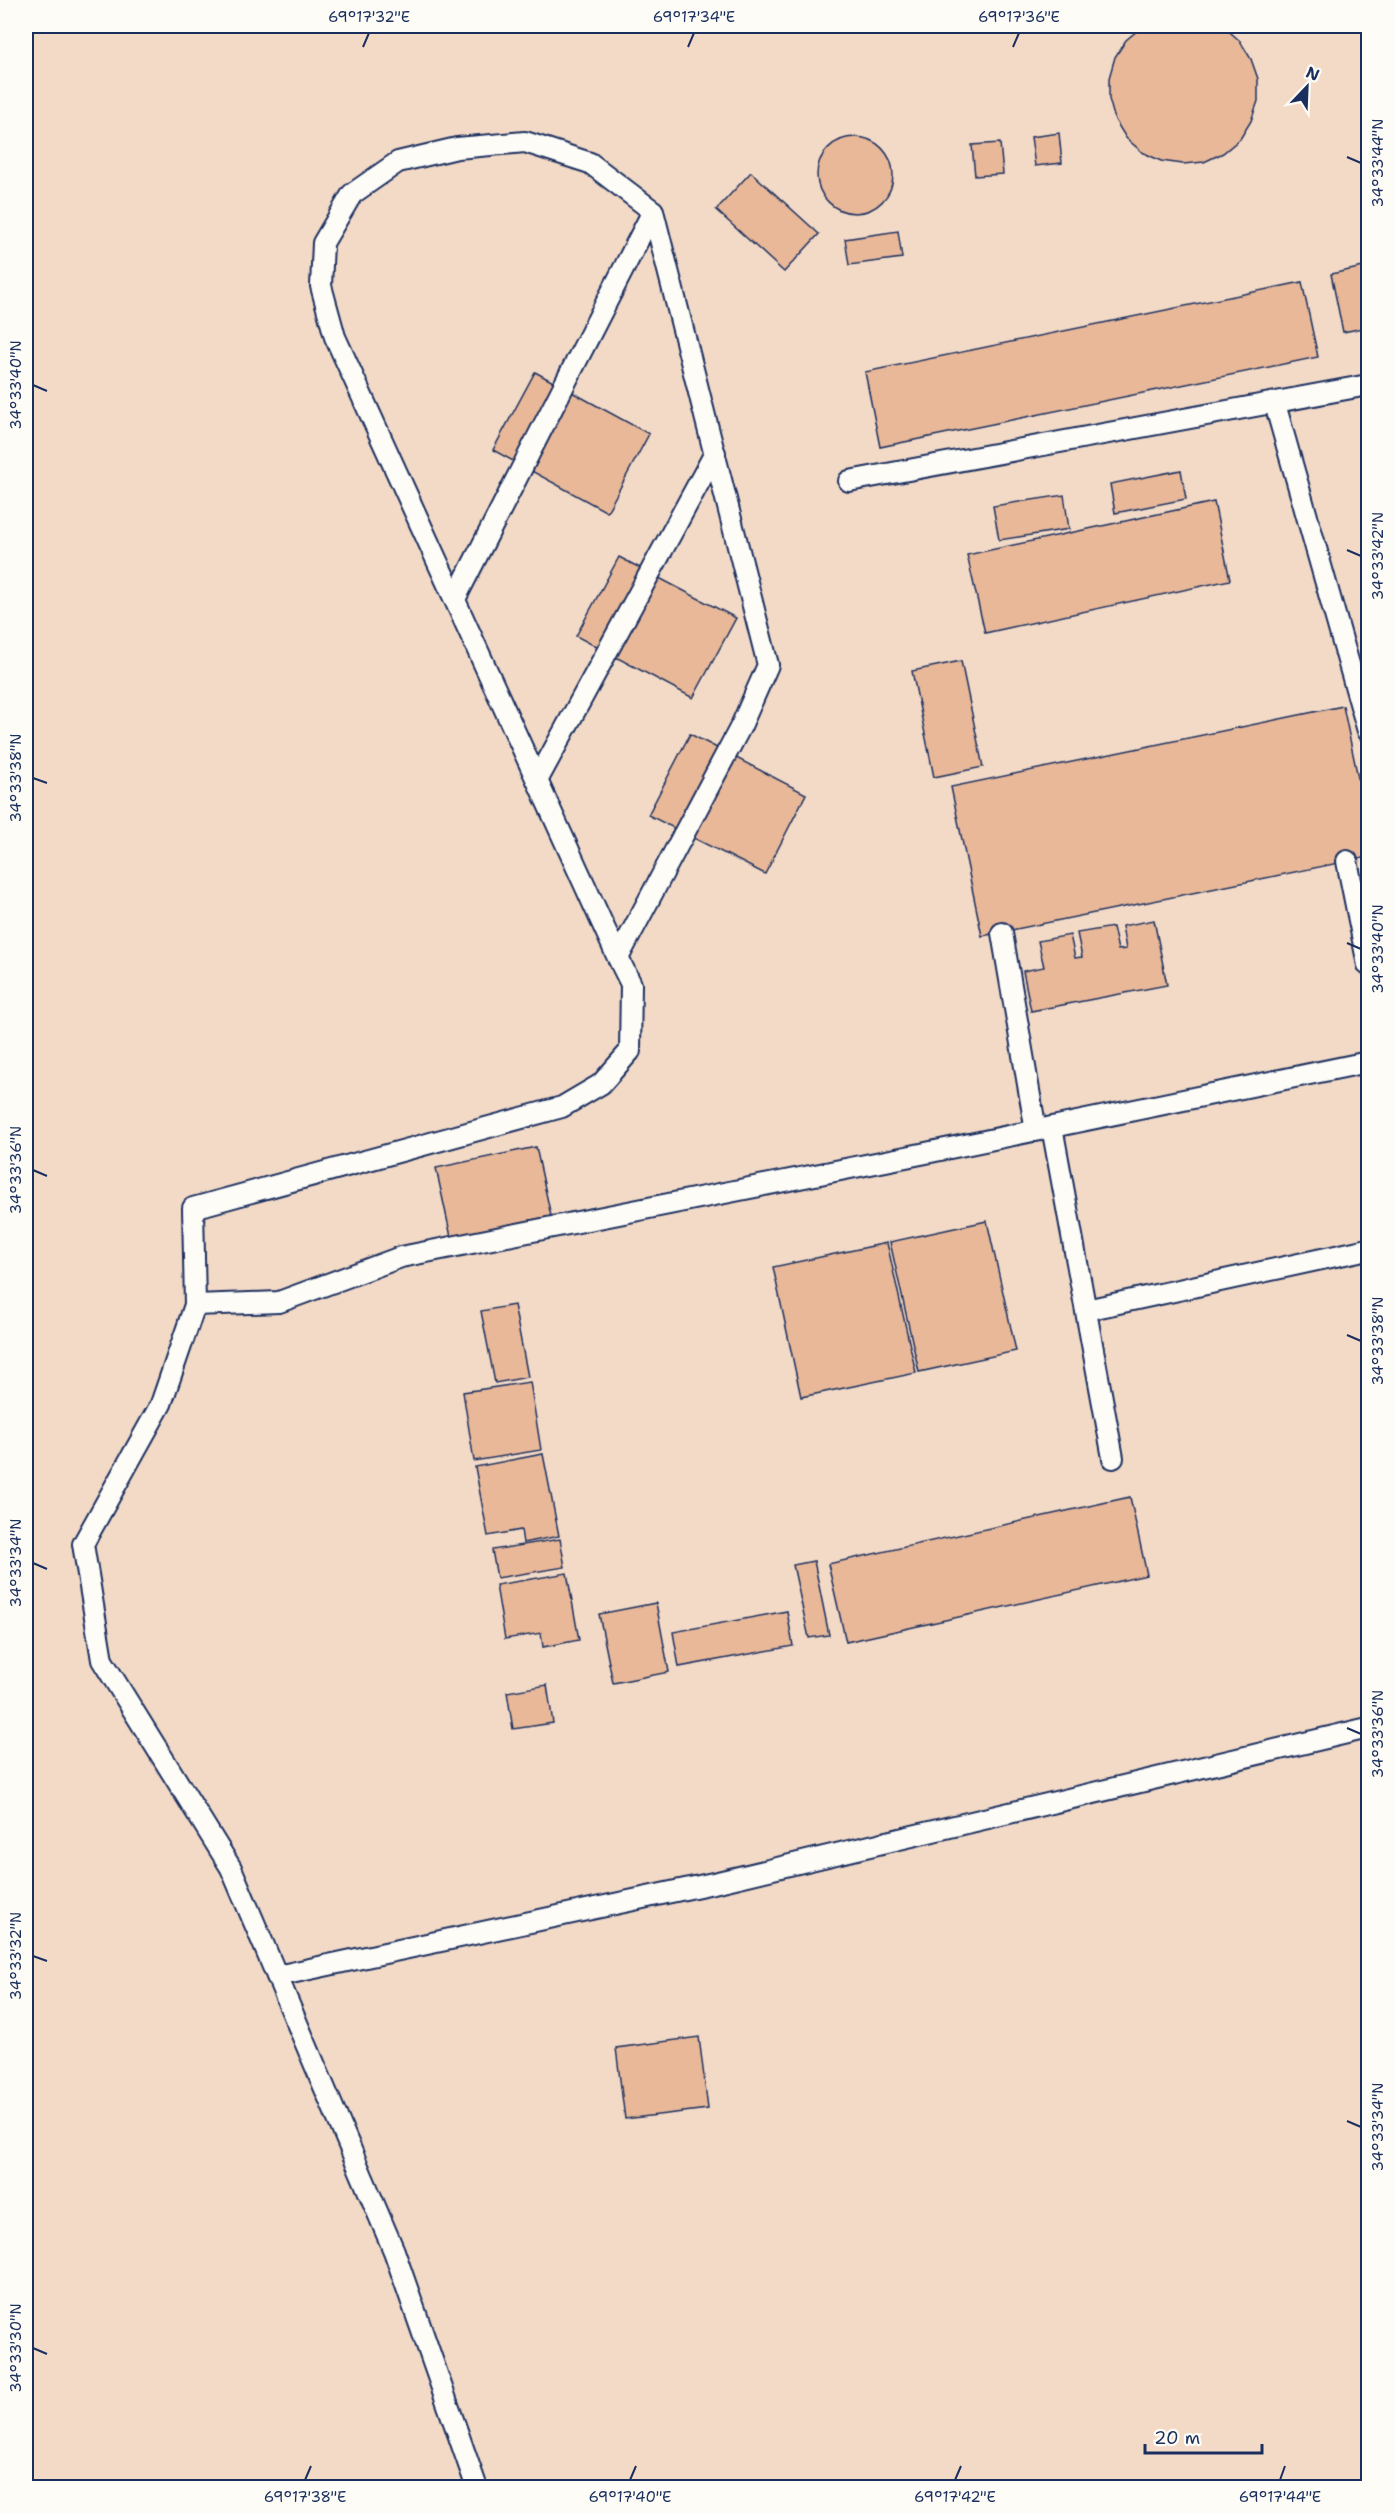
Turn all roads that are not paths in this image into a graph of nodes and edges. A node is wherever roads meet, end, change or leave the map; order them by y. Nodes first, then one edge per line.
1 (653, 211) junction
2 (1368, 385) edge
3 (1275, 404) junction
4 (715, 453) junction
5 (849, 481) dead end
6 (455, 599) junction
7 (1368, 731) edge
8 (537, 779) junction
9 (1347, 861) dead end
10 (1002, 933) dead end
11 (618, 958) junction
12 (1368, 965) edge
13 (1368, 1062) edge
14 (1044, 1129) junction
15 (1368, 1249) edge
16 (195, 1305) junction
17 (1086, 1310) junction
18 (1113, 1458) dead end
19 (1368, 1728) edge
20 (277, 1976) junction
21 (477, 2487) edge

1 - 4 lane
1 - 6 lane
1 - 6 lane
2 - 3 lane
3 - 5 lane
3 - 7 lane
4 - 8 lane
4 - 11 lane
6 - 8 lane
8 - 11 lane
9 - 12 lane
10 - 14 lane
11 - 16 lane
13 - 14 lane
14 - 16 lane
14 - 17 lane
15 - 17 lane
16 - 20 lane
17 - 18 lane
19 - 20 lane
20 - 21 lane

